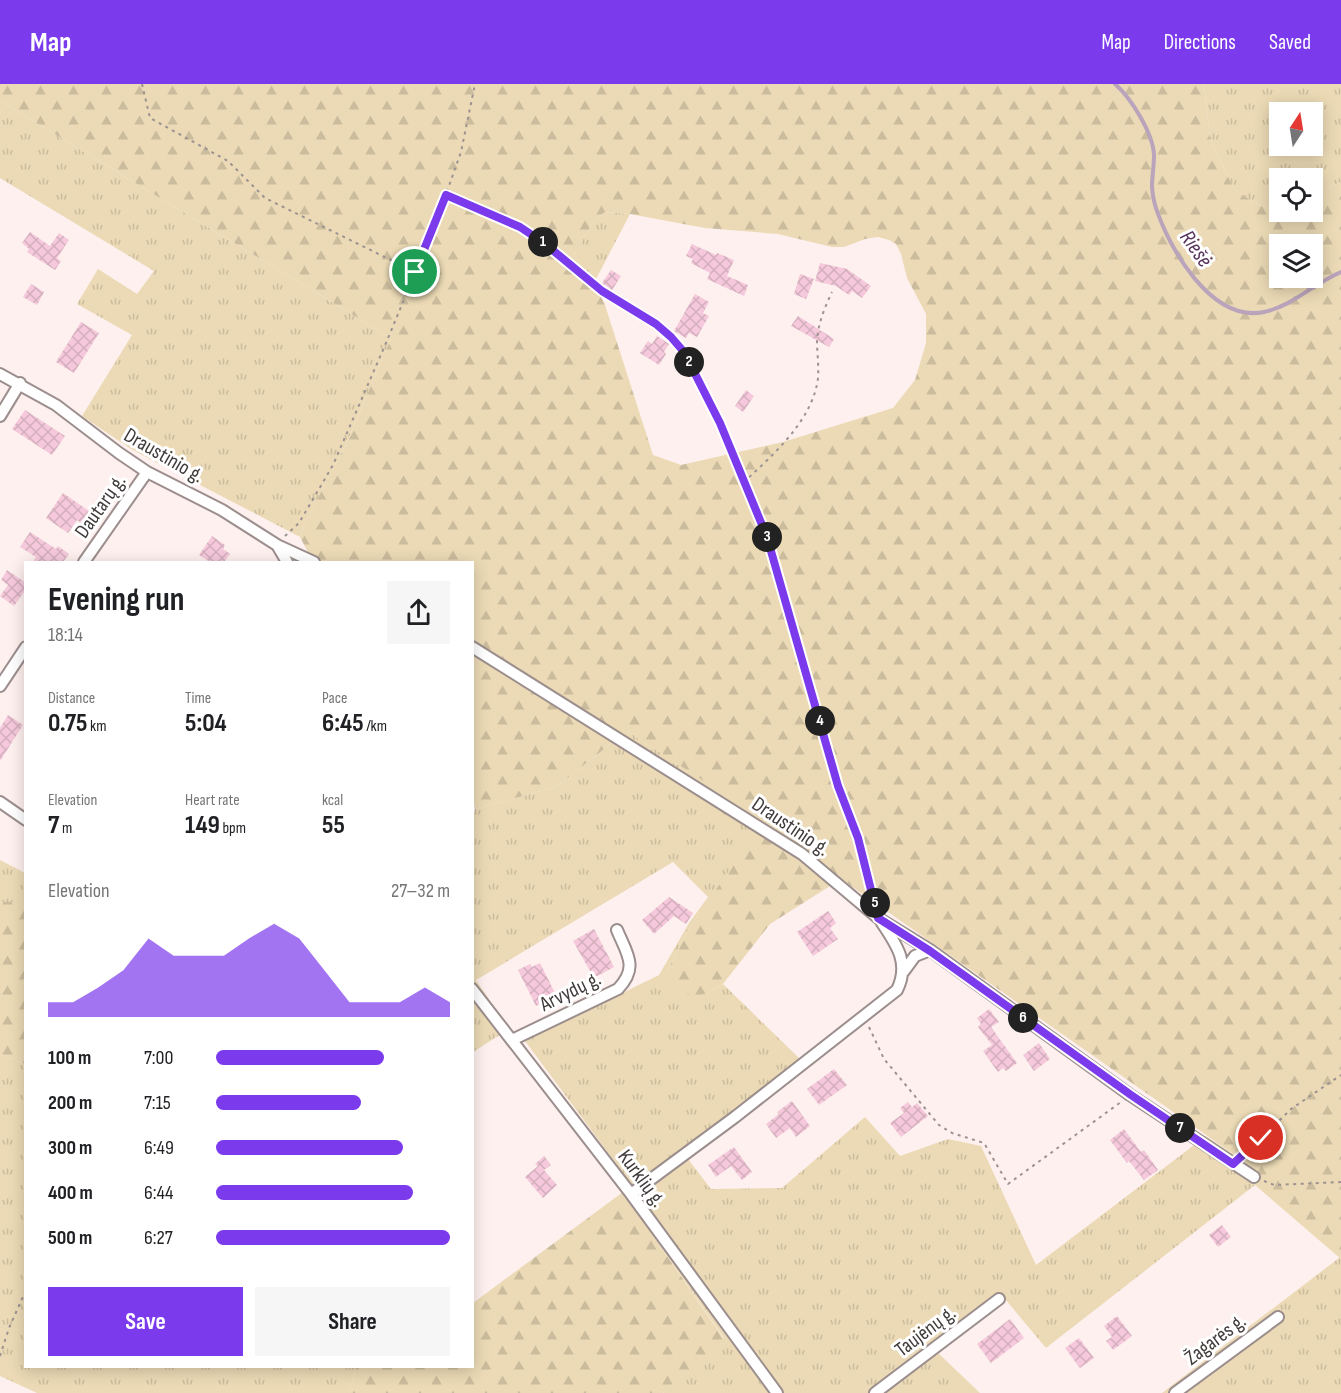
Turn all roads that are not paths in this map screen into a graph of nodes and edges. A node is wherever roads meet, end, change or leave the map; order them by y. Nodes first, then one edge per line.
1 (0, 374) edge
2 (20, 383) junction
3 (0, 416) edge
4 (147, 472) junction
5 (277, 545) junction
6 (85, 561) edge
7 (286, 561) edge
8 (312, 561) edge
9 (474, 648) edge
10 (24, 651) edge
11 (0, 686) edge
12 (0, 802) edge
13 (24, 819) edge
14 (878, 918) junction
15 (616, 930) dead end
16 (930, 951) junction
17 (904, 971) junction
18 (474, 992) edge
19 (512, 1040) junction
20 (1254, 1177) road end
21 (631, 1194) junction
22 (999, 1299) dead end
23 (1278, 1317) dead end
24 (777, 1393) edge
25 (875, 1393) edge
26 (1175, 1393) edge

1 - 2 street, Draustinio g.
2 - 3 street
2 - 4 street, Draustinio g.
4 - 5 street, Draustinio g.
4 - 6 street, Dautarų g.
5 - 7 street
5 - 8 street, Draustinio g.
9 - 14 street, Draustinio g.
10 - 11 street
12 - 13 street
14 - 16 street, Draustinio g.
14 - 17 street
15 - 19 street, Arvydų g.
16 - 17 street
16 - 20 street, Draustinio g.
17 - 21 street
18 - 19 street, Kurklių g.
19 - 21 street, Kurklių g.
21 - 24 street, Kurklių g.
22 - 25 street, Taujėnų g.
23 - 26 street, Žagarės g.

